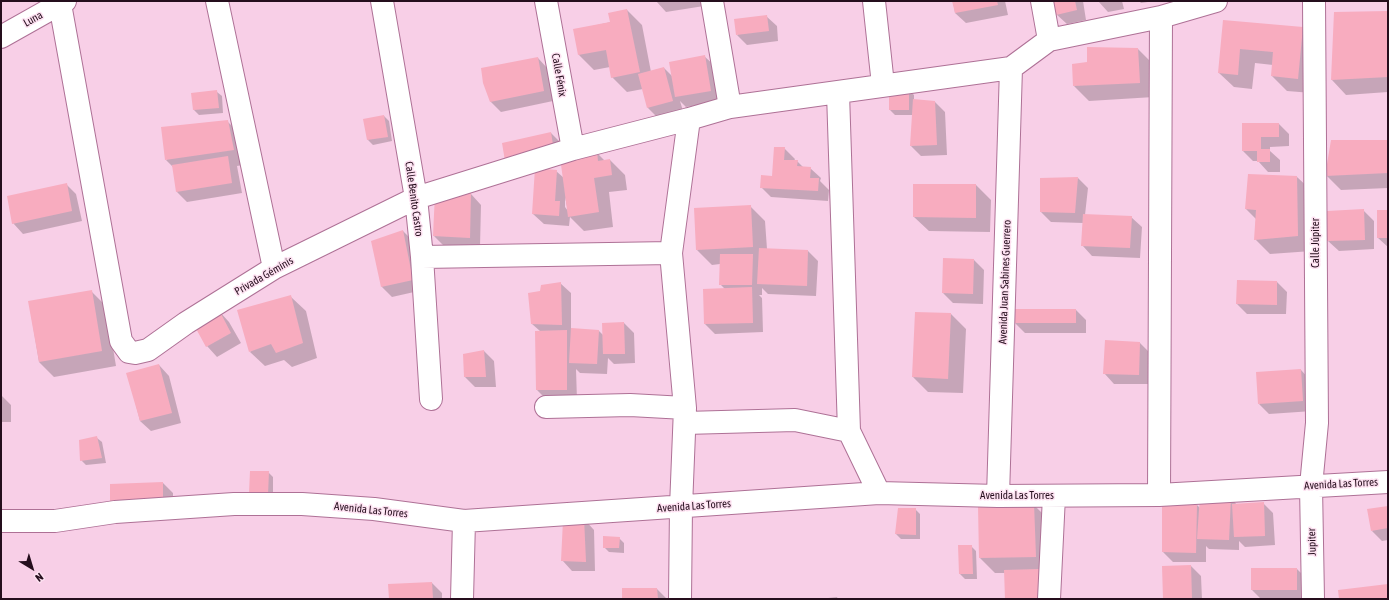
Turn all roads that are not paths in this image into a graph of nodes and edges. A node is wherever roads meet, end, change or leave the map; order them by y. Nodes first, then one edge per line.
1 (217, 1) edge
2 (382, 1) edge
3 (546, 1) edge
4 (712, 1) edge
5 (874, 1) edge
6 (1042, 1) edge
7 (1216, 1) edge
8 (1314, 1) edge
9 (63, 2) edge
10 (1161, 18) junction
11 (1, 37) edge
12 (1049, 40) junction
13 (1011, 68) junction
14 (883, 85) junction
15 (838, 93) junction
16 (730, 107) junction
17 (689, 119) junction
18 (573, 149) junction
19 (416, 198) junction
20 (671, 253) junction
21 (422, 257) junction
22 (274, 268) junction
23 (431, 399) dead end
24 (546, 407) dead end
25 (685, 416) junction
26 (849, 431) junction
27 (1388, 482) edge
28 (1311, 486) junction
29 (879, 493) junction
30 (1159, 495) junction
31 (998, 496) junction
32 (1054, 496) junction
33 (681, 507) junction
34 (1, 521) edge
35 (464, 521) junction
36 (462, 599) edge
37 (680, 599) edge
38 (1049, 599) edge
39 (1312, 599) edge

1 - 22 street
2 - 19 street, Calle Benito Castro
3 - 18 street, Calle Fénix
4 - 16 street
5 - 14 street
6 - 12 street
7 - 10 street
8 - 28 street, Calle Júpiter
9 - 11 street, Luna
9 - 22 street, Privada Géminis
10 - 12 street
10 - 30 street
12 - 13 street
13 - 14 street, Privada Géminis
13 - 31 street, Avenida Juan Sabines Guerrero
14 - 15 street, Privada Géminis
15 - 16 street, Privada Géminis
15 - 26 street
16 - 17 street, Privada Géminis
17 - 18 street, Privada Géminis
17 - 20 street
18 - 19 street, Privada Géminis
19 - 21 street, Calle Benito Castro
19 - 22 street, Privada Géminis
20 - 21 street
20 - 25 street
21 - 23 street, Calle Benito Castro
24 - 25 street
25 - 26 street
25 - 33 street
26 - 29 street
27 - 28 street, Avenida Las Torres
28 - 30 street, Avenida Las Torres
28 - 39 street, Jupiter
29 - 31 street, Avenida Las Torres
29 - 33 street, Avenida Las Torres
30 - 32 street, Avenida Las Torres
31 - 32 street, Avenida Las Torres
32 - 38 street
33 - 35 street, Avenida Las Torres
33 - 37 street
34 - 35 street, Avenida Las Torres
35 - 36 street

